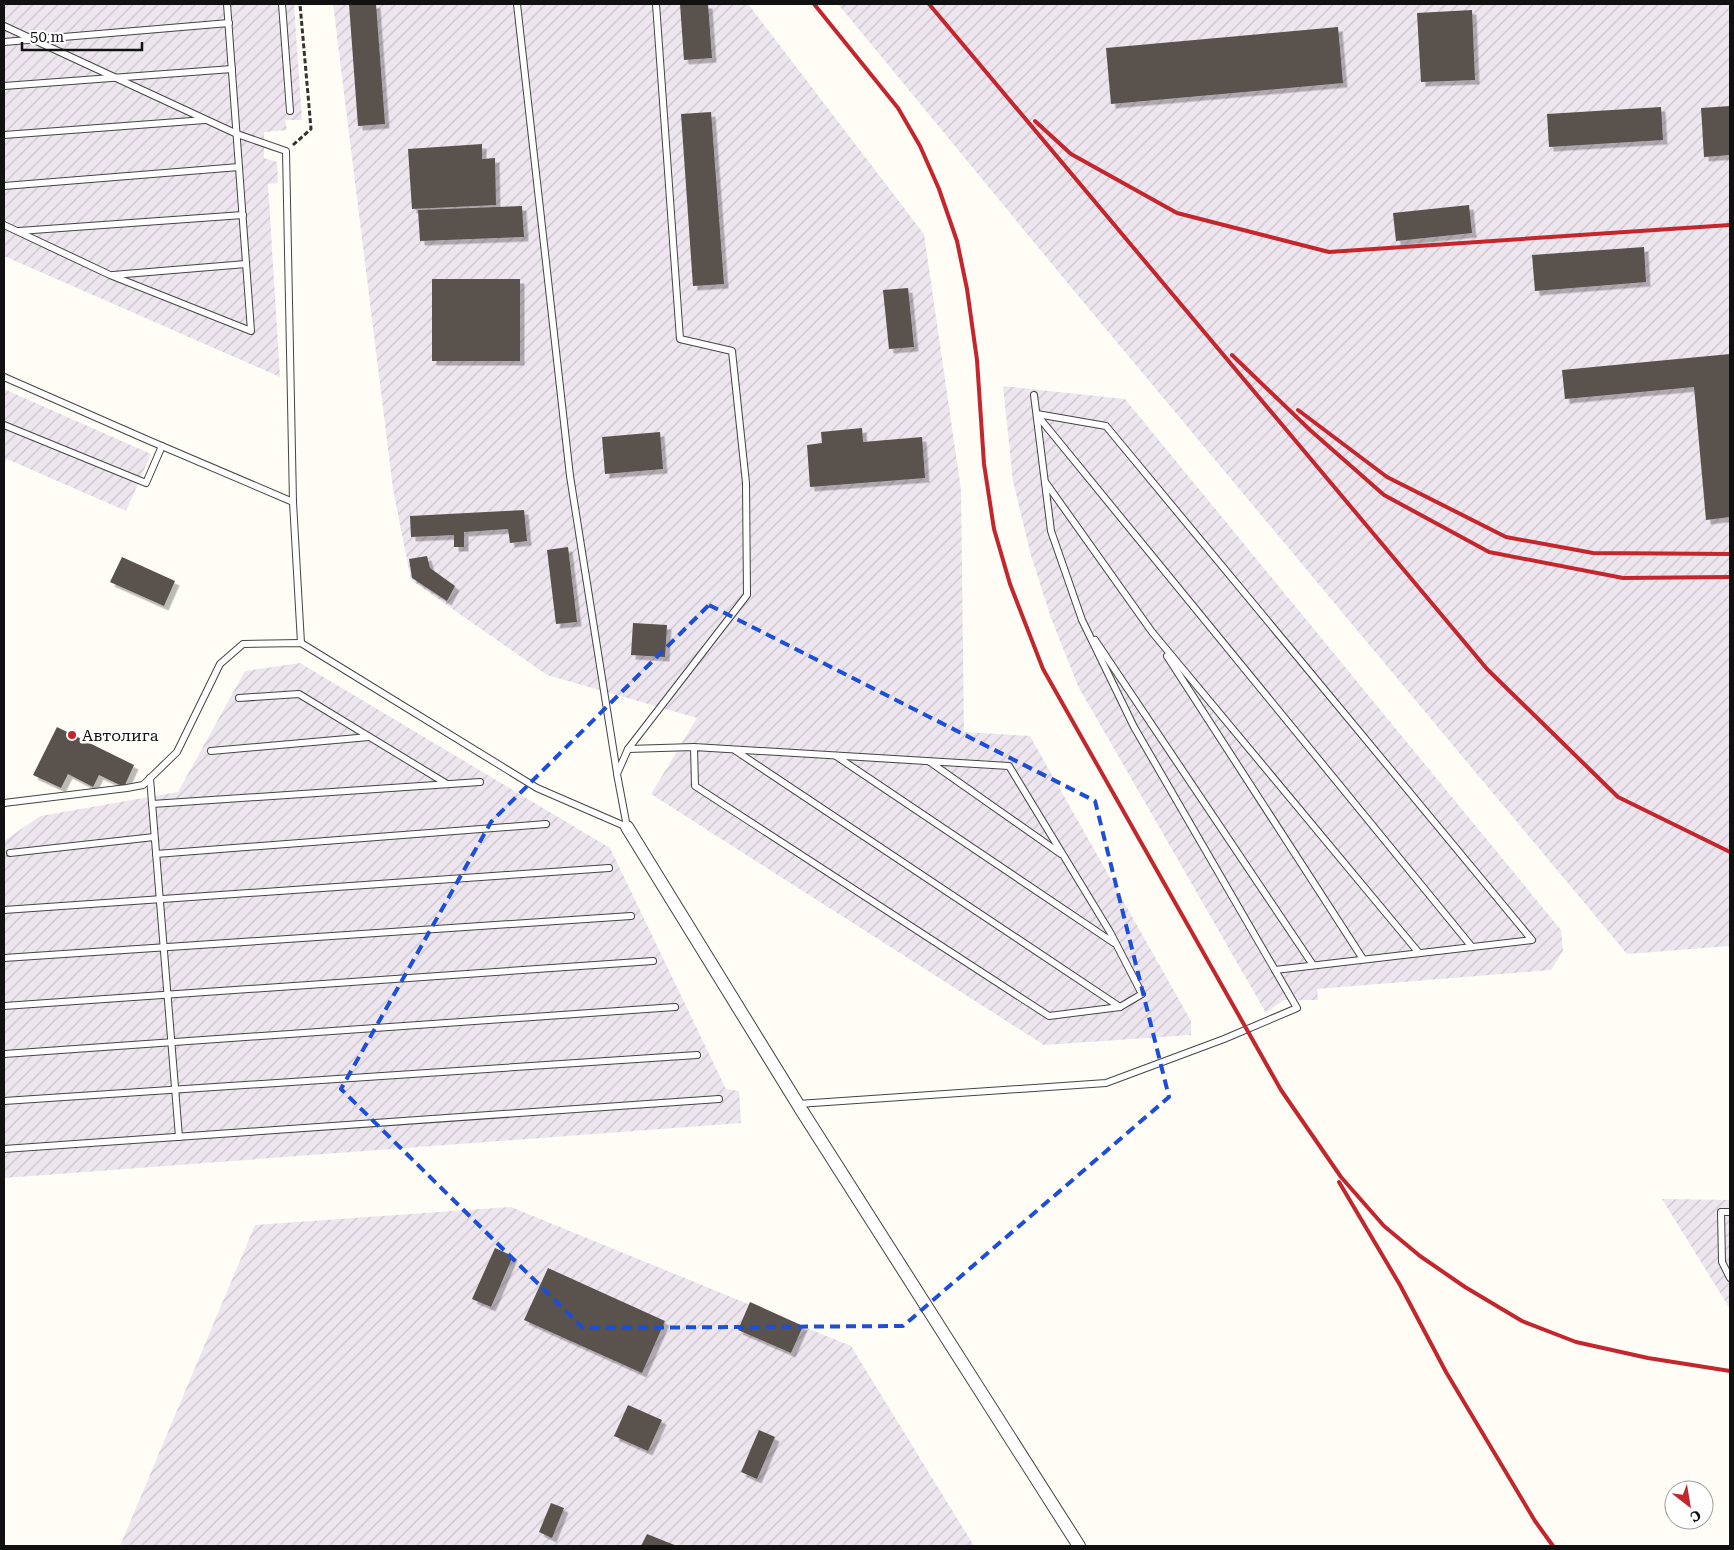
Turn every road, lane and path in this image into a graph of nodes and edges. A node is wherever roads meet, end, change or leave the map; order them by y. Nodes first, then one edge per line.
1 (227, 4) edge
2 (282, 4) edge
3 (300, 4) edge
4 (517, 4) edge
5 (656, 4) edge
6 (229, 23) junction
7 (4, 26) edge
8 (32, 40) junction
9 (4, 42) edge
10 (232, 69) junction
11 (116, 78) junction
12 (4, 86) edge
13 (290, 111) dead end
14 (206, 120) junction
15 (237, 134) junction
16 (4, 135) edge
17 (286, 151) junction
18 (239, 167) junction
19 (4, 186) edge
20 (243, 215) junction
21 (4, 225) edge
22 (18, 231) junction
23 (246, 264) junction
24 (110, 275) junction
25 (4, 376) edge
26 (1034, 395) dead end
27 (1037, 414) junction
28 (4, 425) edge
29 (162, 446) junction
30 (1045, 482) junction
31 (294, 502) junction
32 (1082, 620) junction
33 (1152, 632) junction
34 (301, 644) junction
35 (239, 698) dead end
36 (370, 737) junction
37 (694, 747) junction
38 (628, 749) junction
39 (735, 750) junction
40 (211, 751) dead end
41 (835, 755) junction
42 (929, 761) junction
43 (617, 774) junction
44 (150, 778) junction
45 (480, 782) dead end
46 (447, 784) junction
47 (4, 803) edge
48 (152, 804) junction
49 (546, 824) dead end
50 (627, 827) junction
51 (154, 837) junction
52 (10, 853) dead end
53 (156, 854) junction
54 (1064, 857) junction
55 (609, 868) dead end
56 (159, 899) junction
57 (4, 910) edge
58 (630, 916) dead end
59 (1115, 943) junction
60 (163, 947) junction
61 (1472, 947) junction
62 (1419, 953) junction
63 (4, 958) edge
64 (1363, 959) junction
65 (653, 961) dead end
66 (1313, 965) junction
67 (1275, 970) junction
68 (167, 995) junction
69 (4, 1006) edge
70 (675, 1006) dead end
71 (1120, 1007) junction
72 (171, 1042) junction
73 (4, 1054) edge
74 (697, 1055) dead end
75 (175, 1089) junction
76 (719, 1099) dead end
77 (4, 1101) edge
78 (797, 1104) junction
79 (179, 1137) junction
80 (4, 1149) edge
81 (1730, 1212) edge
82 (1730, 1278) edge
83 (1079, 1546) edge

1 - 6 lane
2 - 13 lane
3 - 17 path
4 - 43 lane
5 - 38 lane
6 - 8 lane
6 - 10 lane
7 - 8 lane
8 - 9 lane
8 - 11 lane
10 - 11 lane
10 - 15 lane
11 - 12 lane
11 - 14 lane
14 - 15 lane
14 - 16 lane
15 - 17 lane
15 - 18 lane
17 - 31 lane
18 - 19 lane
18 - 20 lane
20 - 22 lane
20 - 23 lane
21 - 22 lane
22 - 24 lane
23 - 24 lane
23 - 24 lane
25 - 29 lane
26 - 27 lane
27 - 30 lane
27 - 61 lane
27 - 61 lane
28 - 29 lane
29 - 31 lane
30 - 32 lane
30 - 33 lane
31 - 34 lane
32 - 66 lane
32 - 67 lane
33 - 62 lane
33 - 64 lane
34 - 44 lane
34 - 50 lane
35 - 36 lane
36 - 40 lane
36 - 46 lane
37 - 38 lane
37 - 39 lane
37 - 71 lane
38 - 43 lane
39 - 41 lane
39 - 71 lane
41 - 42 lane
41 - 59 lane
42 - 54 lane
42 - 54 lane
43 - 50 lane
44 - 47 lane
44 - 48 lane
45 - 46 lane
46 - 48 lane
48 - 51 lane
49 - 53 lane
50 - 78 street
51 - 52 lane
51 - 53 lane
53 - 56 lane
54 - 59 lane
55 - 56 lane
56 - 57 lane
56 - 60 lane
58 - 60 lane
59 - 71 lane
60 - 63 lane
60 - 68 lane
61 - 62 lane
62 - 64 lane
64 - 66 lane
65 - 68 lane
66 - 67 lane
67 - 78 lane
68 - 69 lane
68 - 72 lane
70 - 72 lane
72 - 73 lane
72 - 75 lane
74 - 75 lane
75 - 77 lane
75 - 79 lane
76 - 79 lane
78 - 83 street
79 - 80 lane
81 - 82 lane

